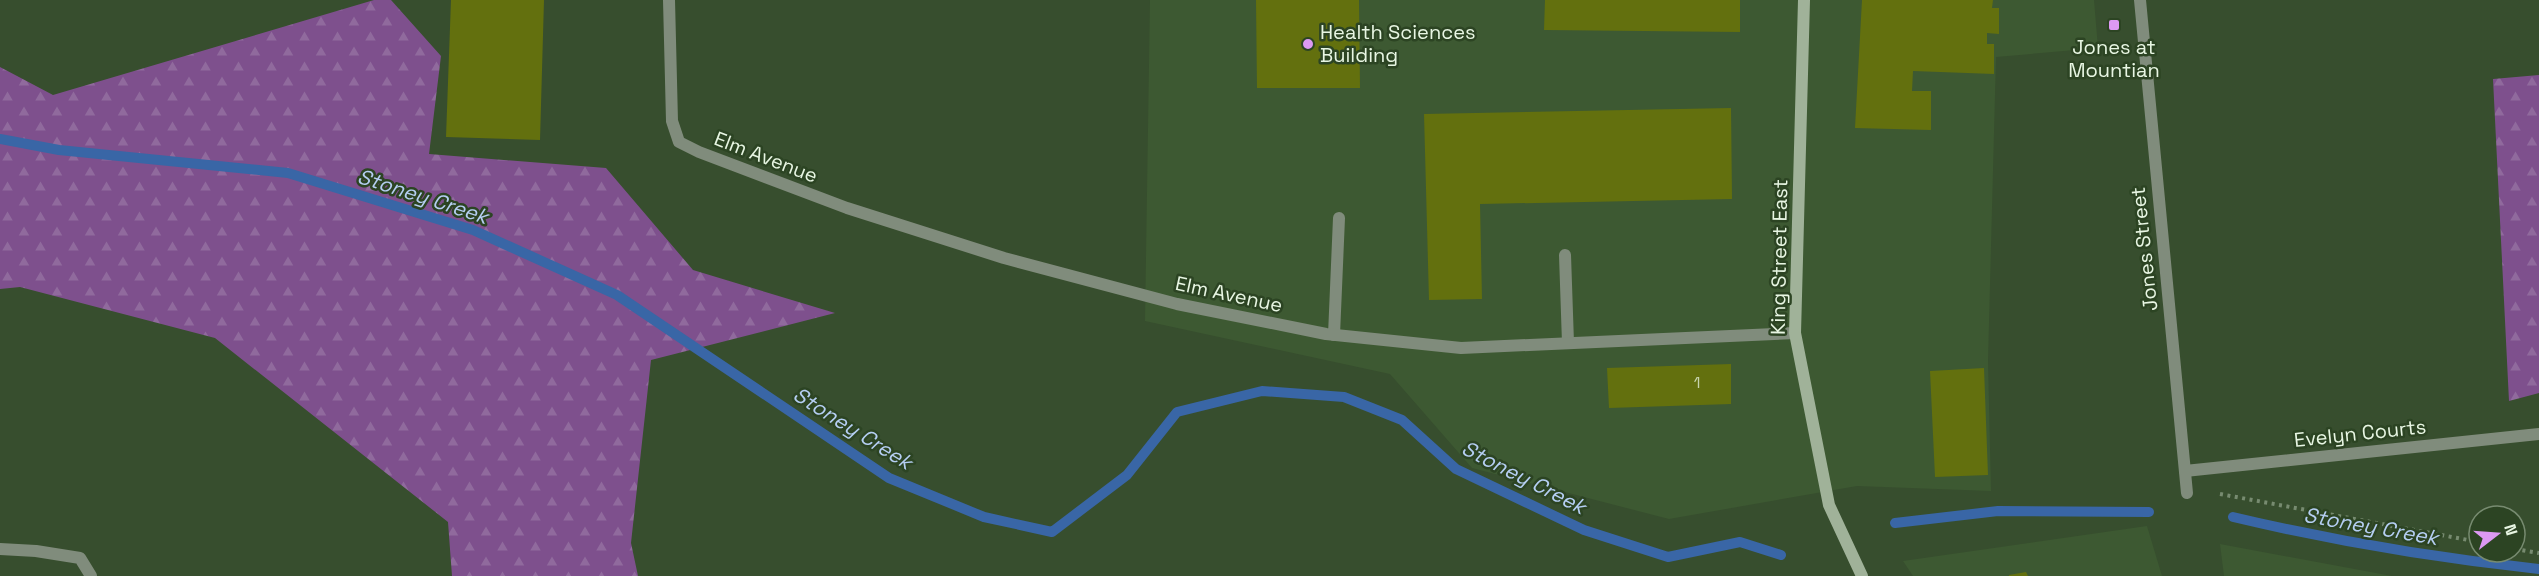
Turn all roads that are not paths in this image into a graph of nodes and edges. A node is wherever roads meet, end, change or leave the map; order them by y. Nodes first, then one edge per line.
1 (669, 0) edge
2 (1804, 0) edge
3 (2140, 0) edge
4 (1339, 218) dead end
5 (1565, 255) dead end
6 (1795, 333) junction
7 (1334, 335) junction
8 (1568, 343) junction
9 (2539, 434) edge
10 (2185, 471) junction
11 (2187, 493) dead end
12 (0, 549) edge
13 (91, 576) edge
14 (1862, 576) edge

1 - 7 street, Elm Avenue
2 - 6 main road, King Street East
3 - 10 street, Jones Street
4 - 7 street
5 - 8 street
6 - 8 street, Elm Avenue
6 - 14 main road, King Street East
7 - 8 street, Elm Avenue
9 - 10 street, Evelyn Courts
10 - 11 street, Jones Street
12 - 13 street

